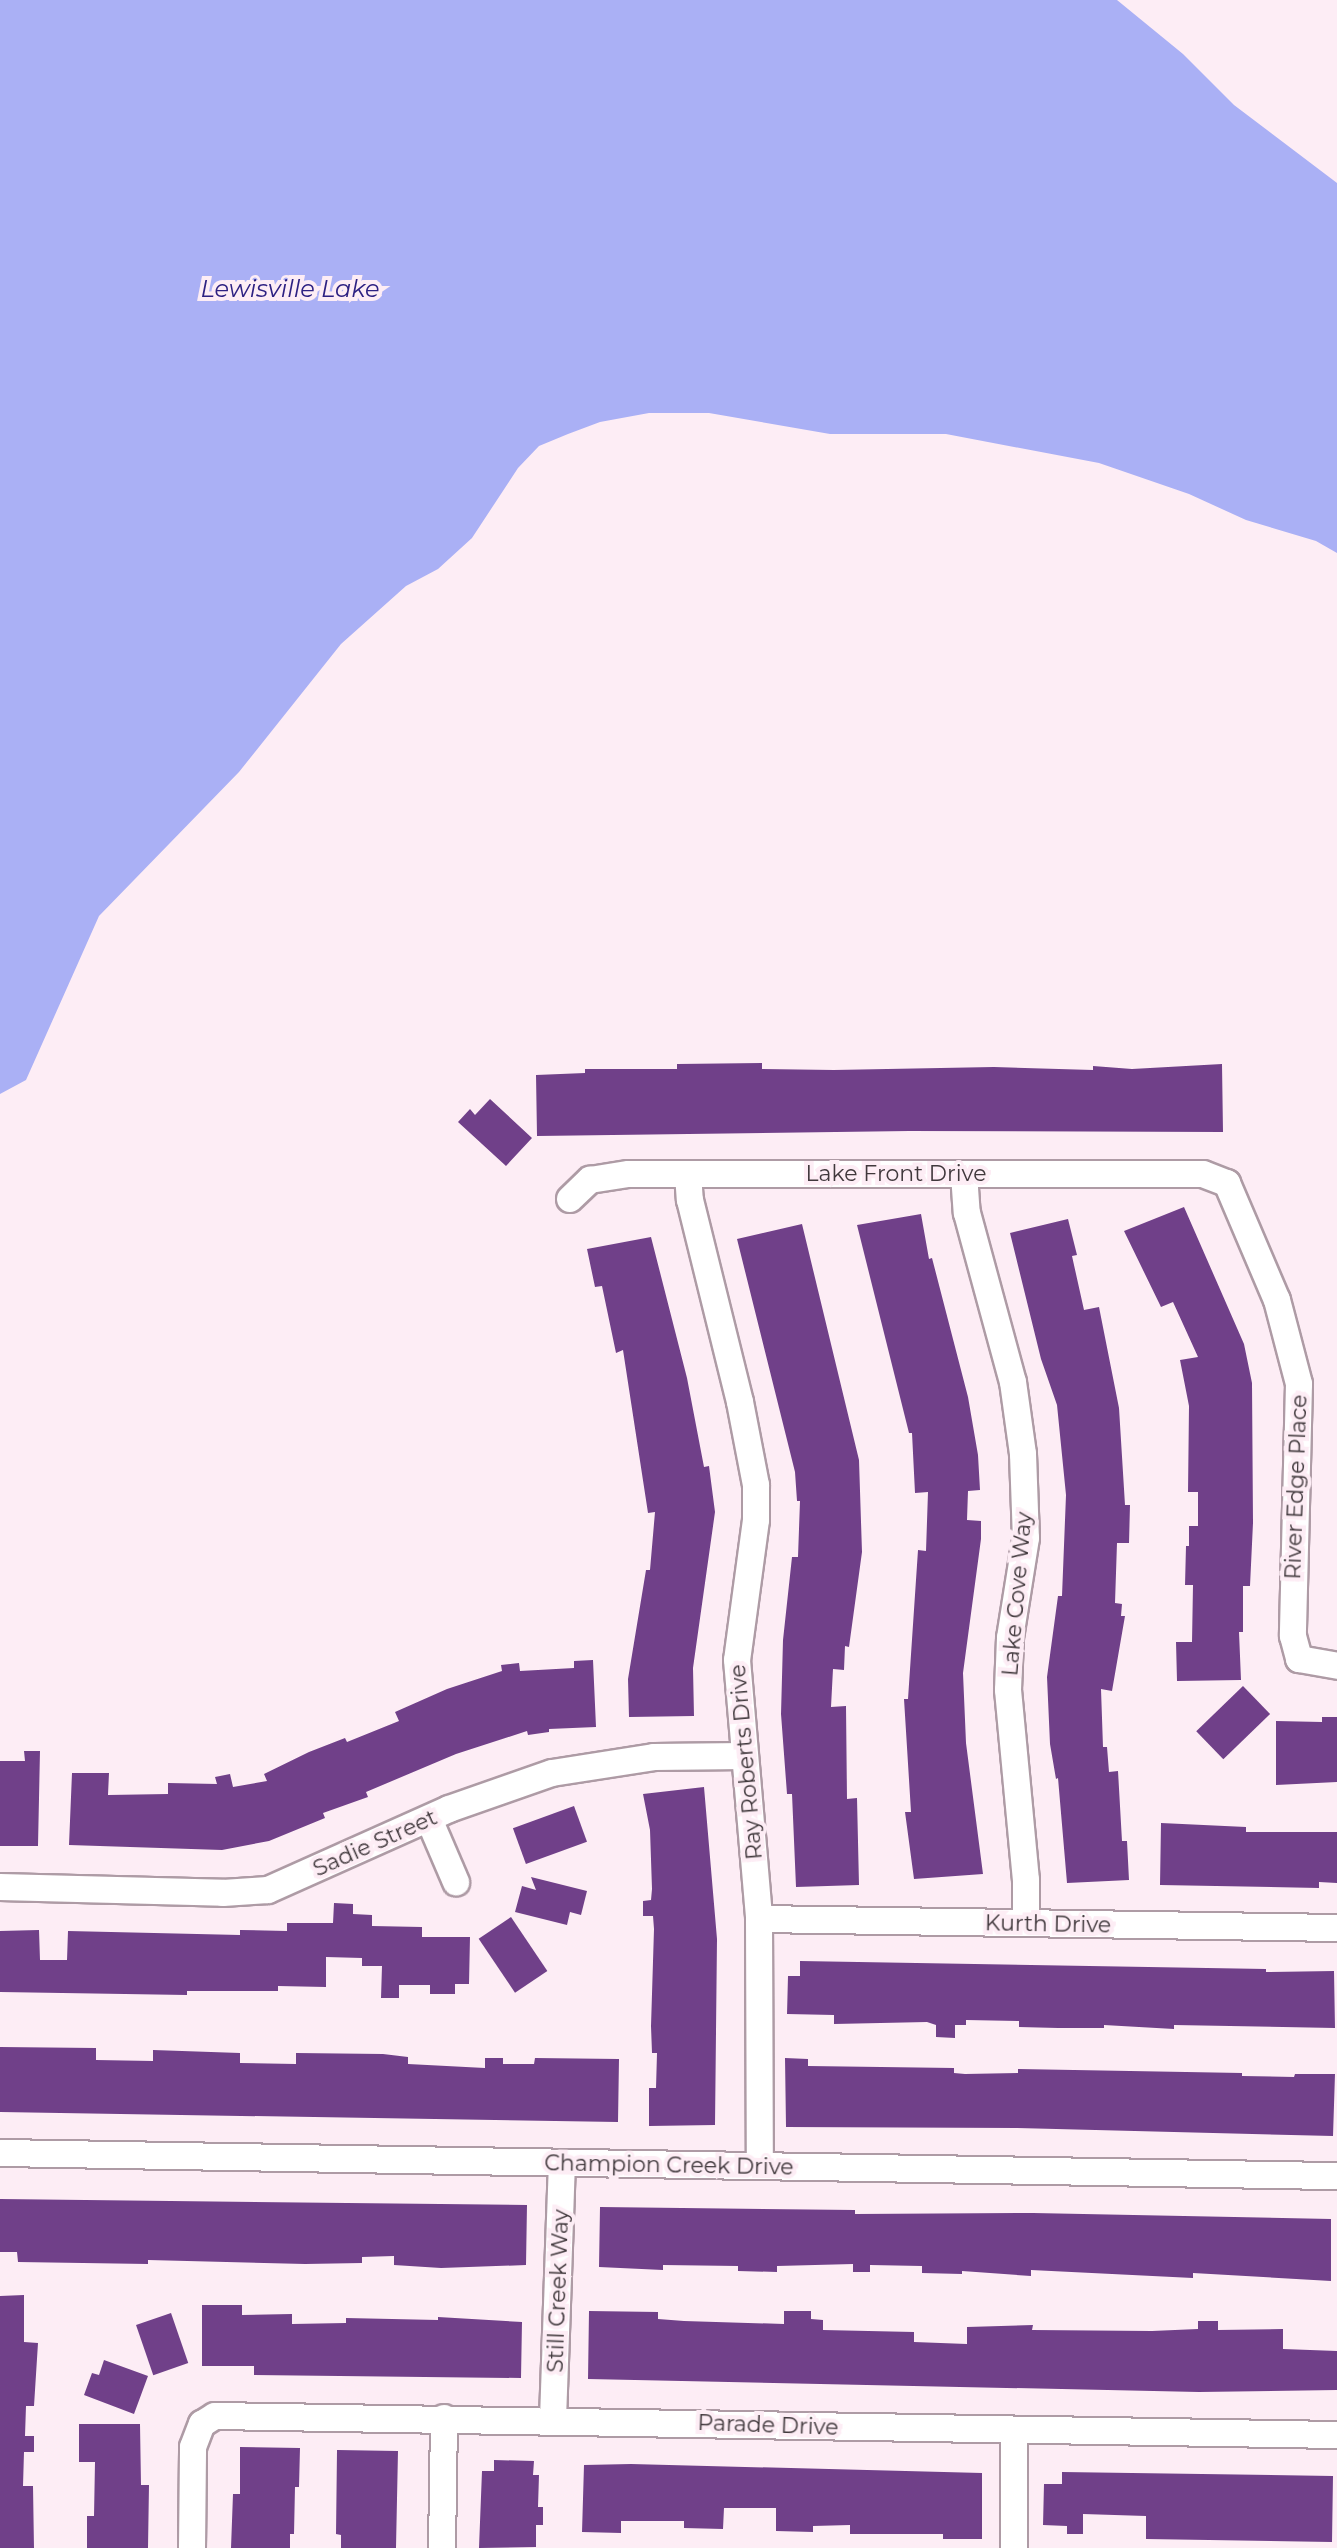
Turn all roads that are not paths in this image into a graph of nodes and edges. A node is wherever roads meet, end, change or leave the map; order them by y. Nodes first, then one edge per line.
1 (688, 1174) junction
2 (964, 1174) junction
3 (1227, 1183) joint
4 (570, 1199) dead end
5 (1337, 1666) edge
6 (745, 1756) junction
7 (429, 1819) junction
8 (456, 1882) dead end
9 (0, 1887) edge
10 (759, 1919) junction
11 (1026, 1923) junction
12 (1337, 1928) edge
13 (0, 2153) edge
14 (562, 2163) junction
15 (760, 2166) junction
16 (1337, 2176) edge
17 (444, 2418) junction
18 (553, 2419) junction
19 (1014, 2431) junction
20 (1337, 2435) edge
21 (192, 2548) edge
22 (442, 2548) edge
23 (1014, 2548) edge

1 - 2 street, Lake Front Drive
1 - 4 street, Lake Front Drive
1 - 6 street, Ray Roberts Drive
2 - 3 street, Lake Front Drive
2 - 11 street, Lake Cove Way
3 - 5 street, River Edge Place
6 - 7 street, Sadie Street
6 - 10 street, Ray Roberts Drive
7 - 8 street
7 - 9 street, Sadie Street
10 - 11 street, Kurth Drive
10 - 15 street, Ray Roberts Drive
11 - 12 street, Kurth Drive
13 - 14 street, Champion Creek Drive
14 - 15 street, Champion Creek Drive
14 - 18 street, Still Creek Way
15 - 16 street, Champion Creek Drive
17 - 18 street, Parade Drive
17 - 21 street, Parade Drive
17 - 22 street
18 - 19 street, Parade Drive
19 - 20 street, Parade Drive
19 - 23 street

